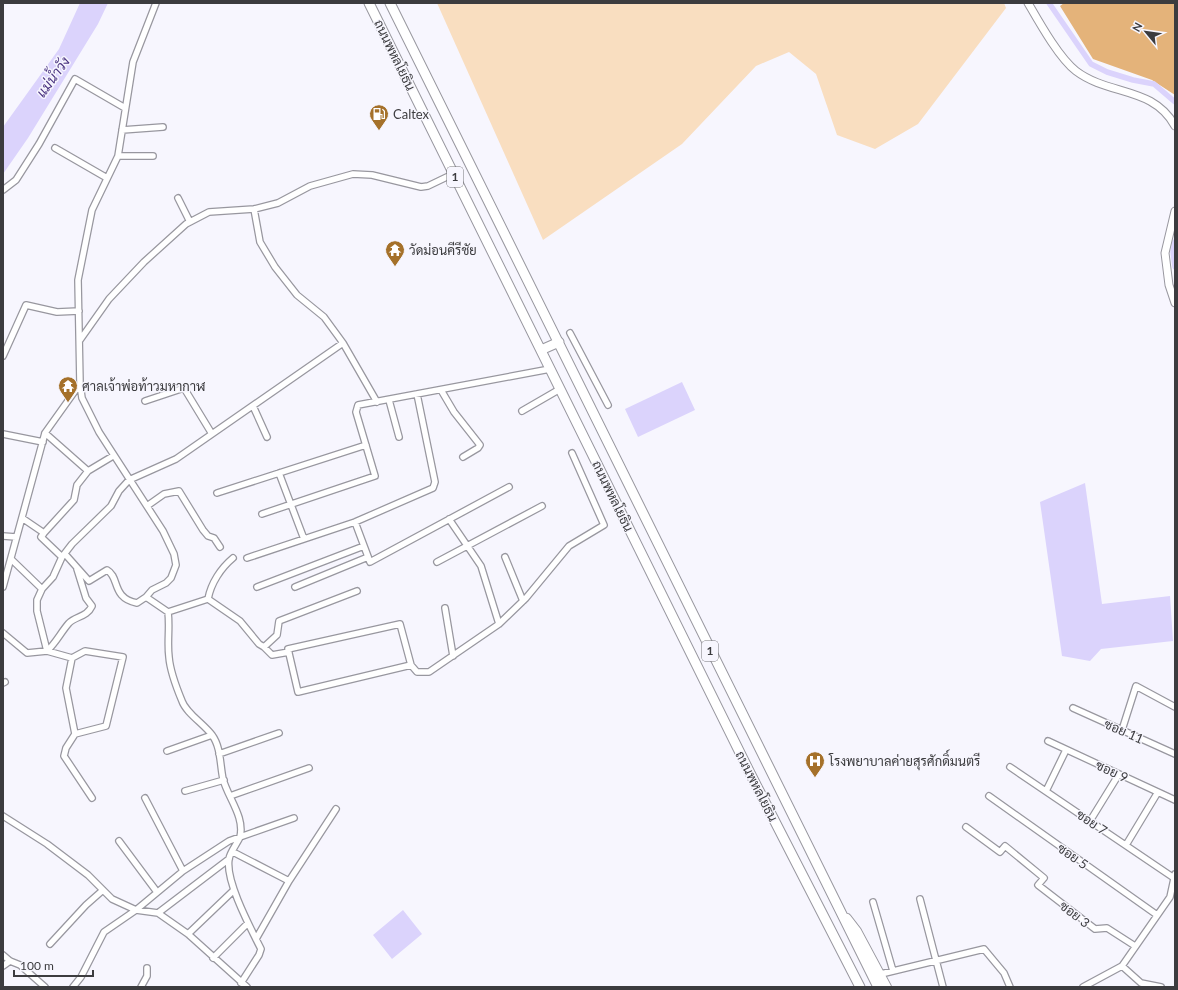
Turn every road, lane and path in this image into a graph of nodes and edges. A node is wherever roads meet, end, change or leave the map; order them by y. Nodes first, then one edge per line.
1 (156, 3) edge
2 (369, 3) edge
3 (390, 3) edge
4 (1028, 3) edge
5 (125, 108) junction
6 (1175, 126) edge
7 (163, 127) dead end
8 (122, 130) junction
9 (55, 148) dead end
10 (118, 156) junction
11 (153, 156) dead end
12 (454, 174) junction
13 (107, 178) junction
14 (3, 190) edge
15 (178, 198) dead end
16 (254, 209) junction
17 (1175, 211) edge
18 (190, 222) junction
19 (1175, 303) edge
20 (79, 311) junction
21 (570, 333) dead end
22 (80, 340) junction
23 (559, 342) junction
24 (344, 343) junction
25 (5, 346) edge
26 (541, 350) junction
27 (3, 356) edge
28 (550, 369) junction
29 (80, 384) junction
30 (560, 389) junction
31 (441, 390) junction
32 (417, 394) junction
33 (389, 400) junction
34 (145, 401) dead end
35 (377, 402) junction
36 (253, 406) junction
37 (608, 406) dead end
38 (522, 411) dead end
39 (45, 433) junction
40 (3, 434) edge
41 (212, 434) junction
42 (267, 437) dead end
43 (399, 437) dead end
44 (43, 442) junction
45 (366, 445) junction
46 (572, 453) dead end
47 (113, 456) junction
48 (463, 457) dead end
49 (88, 471) junction
50 (278, 473) junction
51 (129, 480) junction
52 (509, 487) dead end
53 (217, 492) dead end
54 (291, 505) junction
55 (147, 506) junction
56 (542, 506) dead end
57 (262, 514) dead end
58 (22, 518) junction
59 (449, 519) junction
60 (355, 522) junction
61 (44, 533) junction
62 (3, 536) edge
63 (16, 537) junction
64 (304, 539) junction
65 (468, 545) junction
66 (364, 546) junction
67 (220, 547) dead end
68 (63, 555) junction
69 (368, 557) junction
70 (505, 557) dead end
71 (233, 558) dead end
72 (247, 558) dead end
73 (11, 559) junction
74 (437, 562) dead end
75 (77, 568) junction
76 (3, 587) edge
77 (295, 587) dead end
78 (257, 588) dead end
79 (42, 589) junction
80 (357, 592) dead end
81 (146, 597) junction
82 (208, 599) junction
83 (523, 601) junction
84 (445, 608) dead end
85 (168, 612) junction
86 (499, 624) junction
87 (3, 633) edge
88 (264, 647) junction
89 (47, 651) junction
90 (289, 652) junction
91 (453, 656) junction
92 (72, 658) junction
93 (411, 665) junction
94 (1175, 707) edge
95 (1073, 708) dead end
96 (1122, 730) junction
97 (279, 733) dead end
98 (75, 734) junction
99 (212, 735) junction
100 (1048, 741) dead end
101 (1066, 750) junction
102 (167, 751) dead end
103 (219, 754) junction
104 (1175, 754) edge
105 (1010, 767) dead end
106 (309, 768) dead end
107 (1119, 774) junction
108 (224, 780) junction
109 (185, 791) dead end
110 (1046, 791) junction
111 (1158, 792) junction
112 (230, 796) junction
113 (989, 796) dead end
114 (92, 798) dead end
115 (145, 798) dead end
116 (1175, 800) edge
117 (336, 809) dead end
118 (3, 816) edge
119 (294, 818) dead end
120 (1090, 821) junction
121 (966, 827) dead end
122 (240, 837) junction
123 (119, 841) dead end
124 (1126, 845) junction
125 (233, 852) junction
126 (229, 859) junction
127 (182, 871) junction
128 (1175, 876) edge
129 (289, 881) junction
130 (103, 890) junction
131 (234, 890) junction
132 (157, 892) junction
133 (1172, 897) edge
134 (833, 900) junction
135 (920, 900) dead end
136 (873, 902) dead end
137 (136, 910) junction
138 (158, 914) junction
139 (1157, 915) junction
140 (248, 923) junction
141 (188, 934) junction
142 (256, 939) junction
143 (50, 944) dead end
144 (1135, 946) junction
145 (3, 955) edge
146 (213, 958) junction
147 (936, 960) junction
148 (10, 961) junction
149 (3, 966) edge
150 (1122, 966) junction
151 (147, 968) dead end
152 (893, 971) junction
153 (880, 974) junction
154 (241, 983) junction
155 (45, 987) edge
156 (73, 987) edge
157 (141, 987) edge
158 (247, 987) edge
159 (860, 987) edge
160 (878, 987) edge
161 (887, 987) edge
162 (943, 987) edge
163 (1010, 987) edge
164 (1083, 987) edge
165 (1161, 987) edge

1 - 5 street
2 - 12 highway, ถนนพหลโยธิน / 1
3 - 23 highway, ถนนพหลโยธิน / 1
4 - 6 street
5 - 8 street
5 - 14 street
7 - 8 street
8 - 10 street
9 - 13 street
10 - 11 street
10 - 13 street
12 - 16 street
12 - 26 highway, ถนนพหลโยธิน / 1
13 - 20 street
15 - 18 street
16 - 18 street
16 - 24 street
17 - 19 street
18 - 22 street
20 - 22 street
20 - 25 street
21 - 37 street
22 - 29 street
23 - 26 highway
23 - 134 highway, ถนนพหลโยธิน / 1
24 - 35 street
24 - 36 street
25 - 27 street
26 - 28 highway, ถนนพหลโยธิน / 1
28 - 30 highway, ถนนพหลโยธิน / 1
28 - 31 street
29 - 39 street
29 - 47 street
30 - 38 street
30 - 159 highway, ถนนพหลโยธิน / 1
31 - 32 street
31 - 48 street
32 - 33 street
32 - 60 street
33 - 35 street
33 - 43 street
34 - 41 street
35 - 45 street
36 - 41 street
36 - 42 street
39 - 44 street
39 - 49 street
40 - 44 street
41 - 51 street
44 - 58 street
45 - 50 street
45 - 54 street
46 - 83 street
47 - 49 street
47 - 51 street
49 - 61 street
50 - 53 street
50 - 54 street
51 - 55 street
51 - 68 street
52 - 59 street
54 - 57 street
54 - 64 street
55 - 67 street
55 - 81 street
56 - 65 street
58 - 61 street
58 - 63 street
59 - 65 street
59 - 69 street
60 - 64 street
60 - 66 street
61 - 68 street
62 - 63 street
63 - 73 street
64 - 72 street
65 - 74 street
65 - 86 street
66 - 69 street
66 - 78 street
68 - 75 street
68 - 79 street
69 - 77 street
70 - 83 street
71 - 82 street
73 - 76 street
73 - 79 street
75 - 81 street
75 - 89 street
79 - 89 street
80 - 88 street
81 - 85 street
82 - 85 street
82 - 88 street
83 - 86 street
84 - 91 street
85 - 99 street
86 - 91 street
87 - 89 street
88 - 90 street
89 - 92 street
90 - 93 street
90 - 93 street
91 - 93 street
92 - 98 street
92 - 98 street
94 - 96 street
95 - 96 street, ซอย 11
96 - 104 street, ซอย 11
97 - 103 street
98 - 114 street
99 - 102 street
99 - 103 street
100 - 101 street, ซอย 9
101 - 107 street, ซอย 9
101 - 110 street
103 - 108 street
105 - 110 street, ซอย 7
106 - 112 street
107 - 111 street, ซอย 9
107 - 120 street
108 - 109 street
108 - 112 street
110 - 120 street, ซอย 7
111 - 116 street, ซอย 9
111 - 124 street
112 - 122 street
113 - 139 street, ซอย 5
115 - 127 street
117 - 129 street
118 - 130 street
119 - 122 street
120 - 124 street, ซอย 7
121 - 144 street, ซอย 3
122 - 125 street
122 - 127 street
123 - 132 street
124 - 128 street, ซอย 7
125 - 126 street
125 - 129 street
126 - 131 street
126 - 138 street
127 - 132 street
128 - 133 street
129 - 142 street
130 - 137 street
130 - 143 street
131 - 140 street
131 - 141 street
132 - 137 street
133 - 139 street
134 - 153 main road, 1
134 - 160 highway, ถนนพหลโยธิน / 1
135 - 147 street
136 - 152 street
137 - 138 street
137 - 156 street
138 - 141 street
139 - 144 street
140 - 142 street
140 - 146 street
141 - 146 street
142 - 154 street
144 - 150 street
145 - 148 street
146 - 154 street
147 - 152 street
147 - 162 street
147 - 163 street
148 - 149 street
148 - 155 street
150 - 164 street
150 - 165 street
151 - 157 street
152 - 153 street
153 - 161 main road, 1
154 - 158 street

